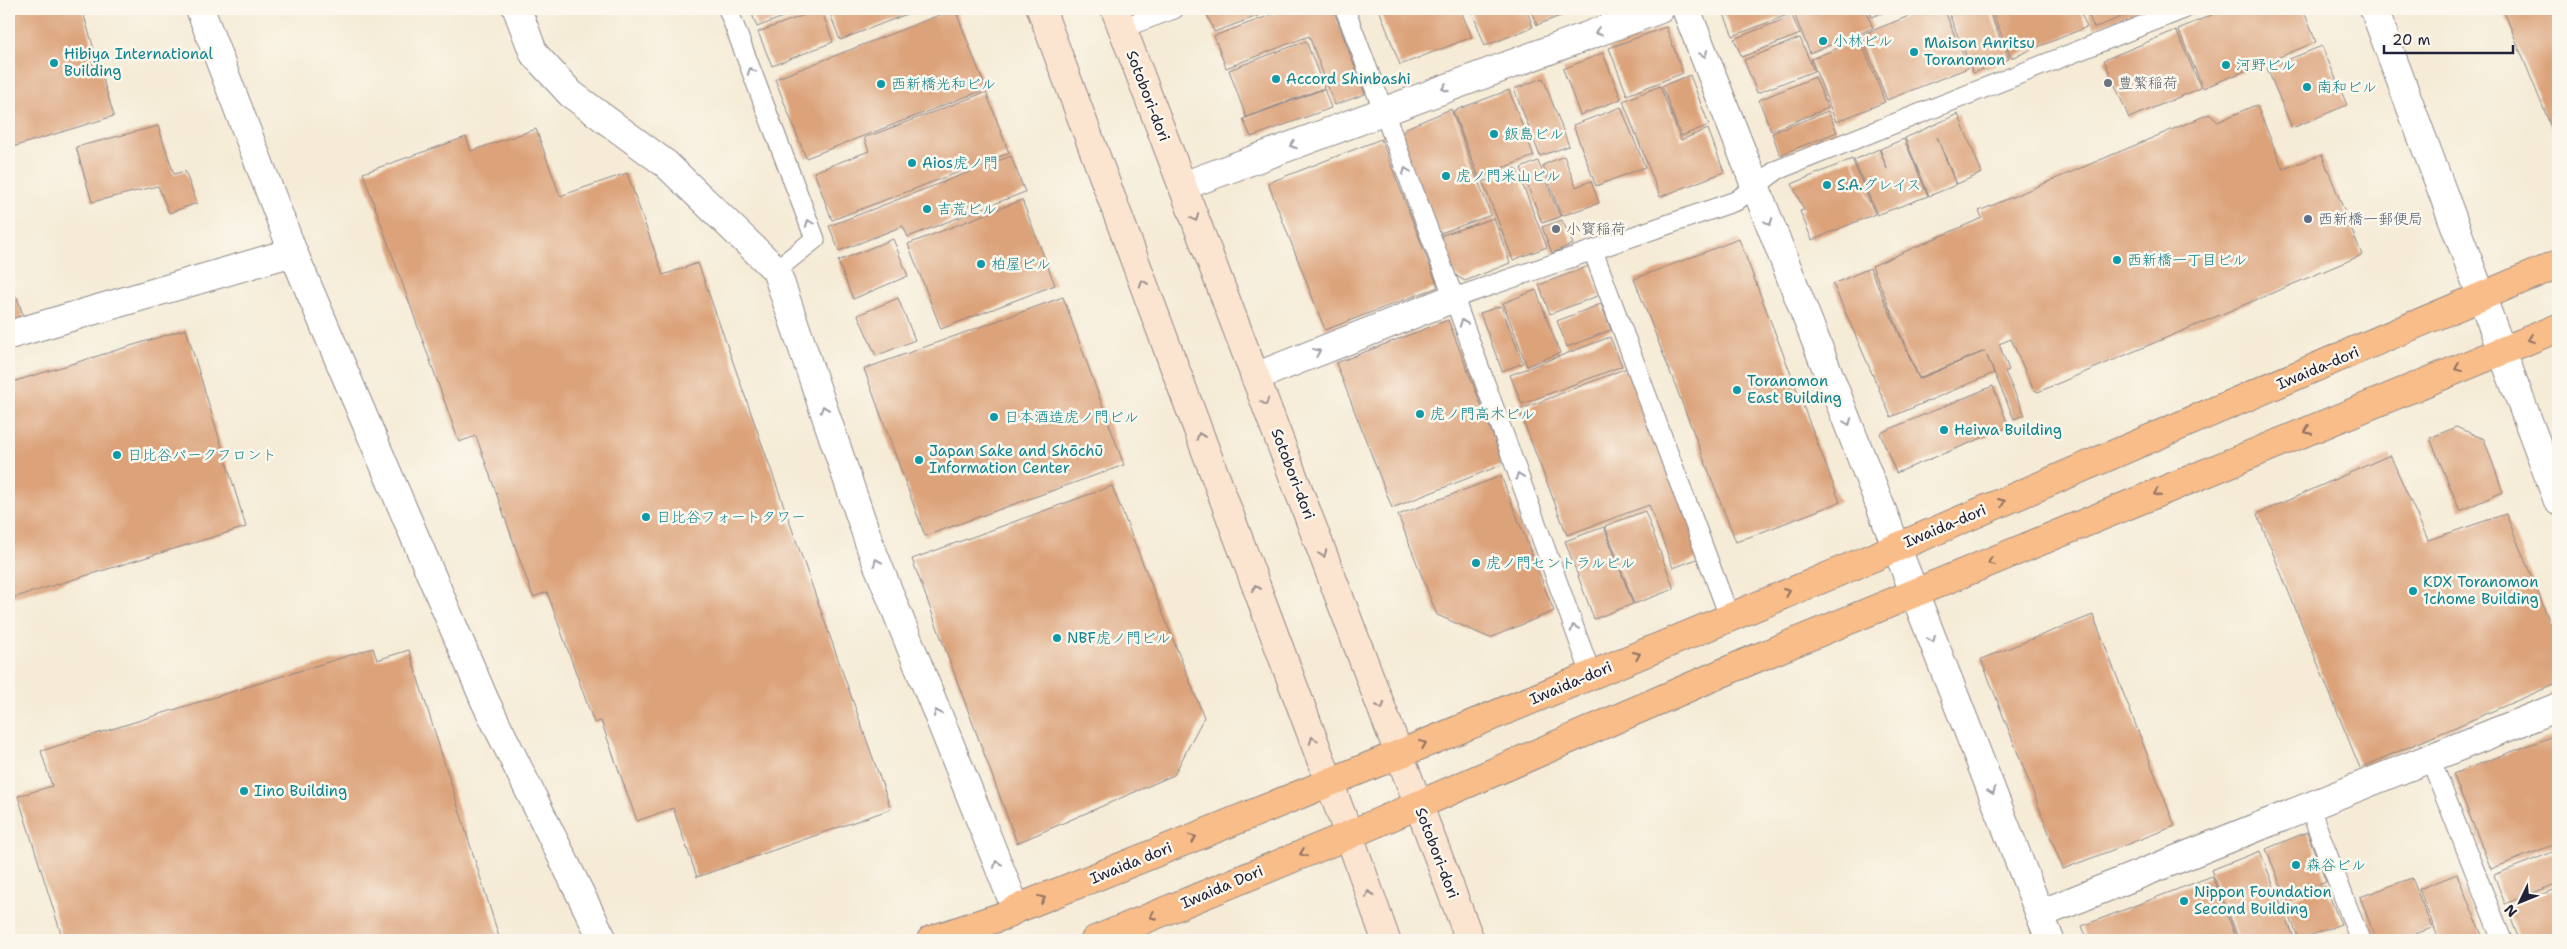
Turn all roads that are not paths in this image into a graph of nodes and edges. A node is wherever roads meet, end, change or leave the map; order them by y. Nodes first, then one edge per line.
1 (200, 9) edge
2 (517, 9) edge
3 (728, 9) edge
4 (1040, 9) edge
5 (1174, 9) edge
6 (1345, 9) edge
7 (1660, 9) edge
8 (1686, 9) edge
9 (2184, 9) edge
10 (2374, 9) edge
11 (1119, 19) edge
12 (1384, 111) junction
13 (1183, 186) junction
14 (1755, 186) junction
15 (1593, 251) junction
16 (293, 252) junction
17 (2558, 264) edge
18 (776, 270) junction
19 (2482, 297) junction
20 (1454, 298) junction
21 (2558, 328) edge
22 (9, 335) edge
23 (2503, 350) junction
24 (1255, 377) junction
25 (2558, 501) edge
26 (1896, 546) junction
27 (1914, 594) junction
28 (1730, 616) junction
29 (1591, 674) junction
30 (2558, 707) edge
31 (1398, 754) junction
32 (2430, 758) junction
33 (1328, 781) junction
34 (1419, 804) junction
35 (2309, 806) junction
36 (1348, 835) junction
37 (1016, 909) junction
38 (2040, 914) junction
39 (603, 940) edge
40 (931, 940) edge
41 (1095, 940) edge
42 (1386, 940) edge
43 (1470, 940) edge
44 (2050, 940) edge
45 (2360, 940) edge
46 (2502, 940) edge

1 - 16 street
2 - 18 street
18 -> 3 lane
33 -> 4 main road
5 - 11 lane
6 - 12 lane
7 -> 12 street
8 -> 14 street
9 - 14 lane
10 - 19 street
11 - 13 main road, Sotobori-dori
12 -> 13 street
20 -> 12 lane
13 -> 24 main road, Sotobori-dori
14 - 15 lane
14 -> 26 street
15 - 20 lane
15 - 28 lane
16 - 22 street
16 - 39 street
17 - 19 main road, Iwaida-dori
37 -> 18 street
19 - 23 street
26 -> 19 main road, Iwaida-dori
24 -> 20 street
29 -> 20 lane
21 -> 23 main road
23 - 25 street
23 -> 27 main road
24 -> 31 main road, Sotobori-dori
26 - 27 street
28 -> 26 main road, Iwaida-dori
27 - 34 main road
27 -> 38 street
29 -> 28 main road, Iwaida-dori
31 -> 29 main road, Iwaida-dori
30 - 32 street
31 - 33 main road, Iwaida-dori
31 - 34 main road, Sotobori-dori
32 - 35 street
32 - 46 lane
33 - 36 main road
37 -> 33 main road, Iwaida dori
34 - 36 main road
34 - 43 main road, Sotobori-dori
35 - 38 street
35 - 45 lane
36 -> 41 main road, Iwaida Dori
42 -> 36 main road
37 - 40 main road, Iwaida dori
38 - 44 street

